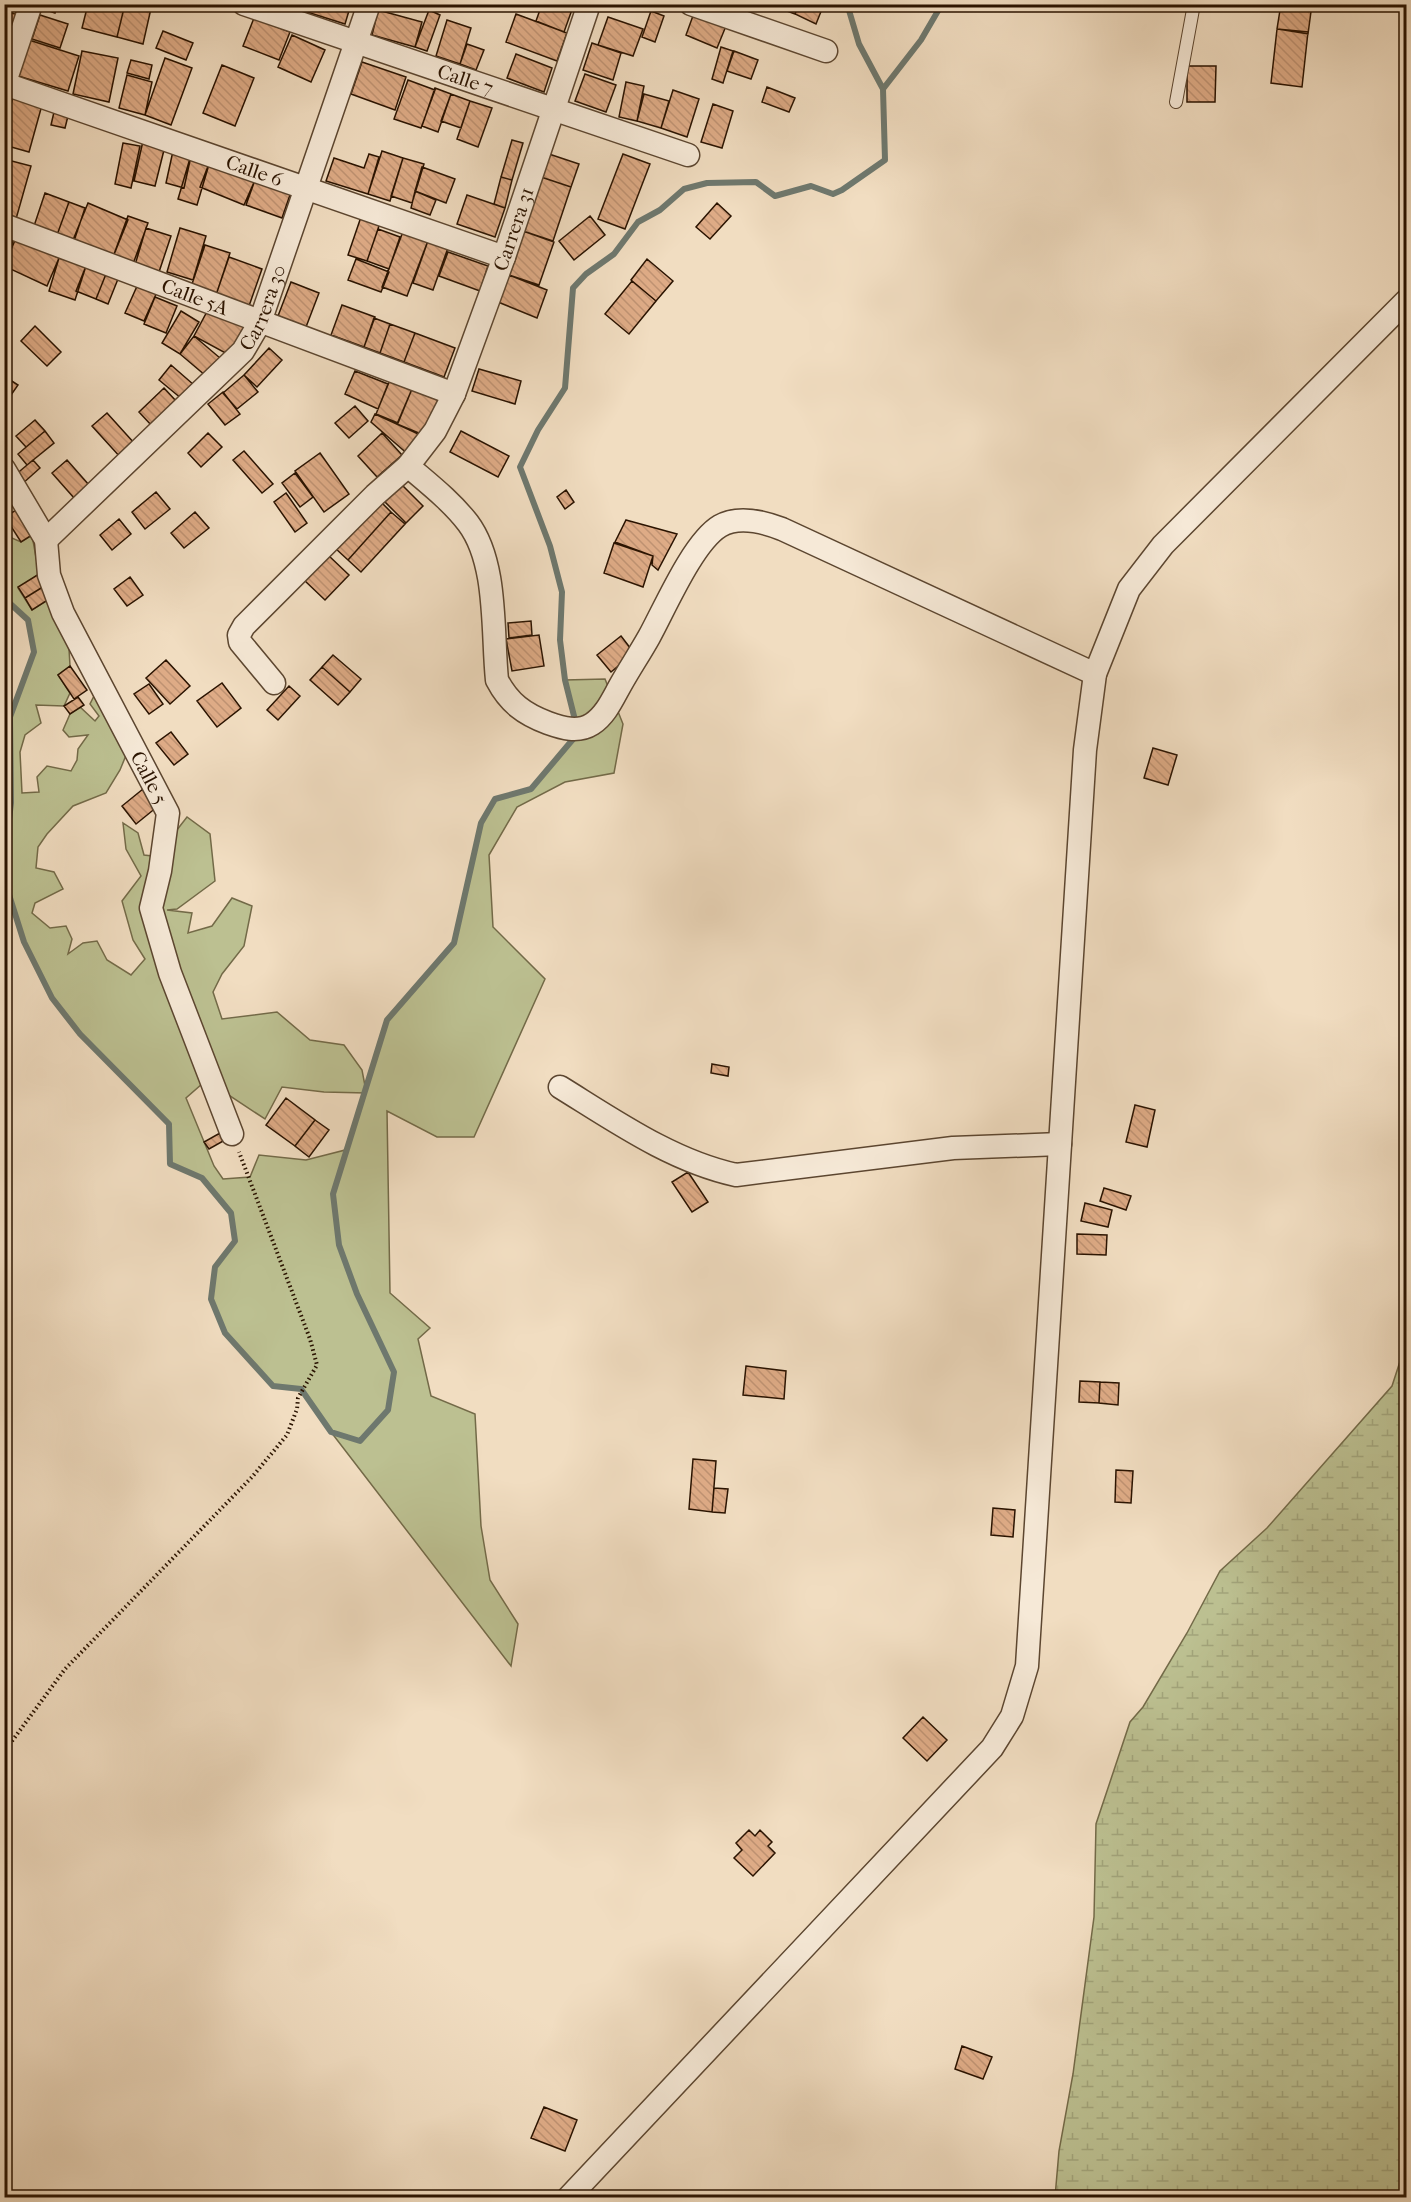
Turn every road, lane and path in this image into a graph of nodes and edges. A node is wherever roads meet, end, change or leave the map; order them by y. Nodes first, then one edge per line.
1 (31, 4) edge
2 (244, 4) edge
3 (369, 4) edge
4 (589, 4) edge
5 (692, 4) edge
6 (1194, 4) edge
7 (356, 43) junction
8 (826, 51) dead end
9 (5, 85) edge
10 (1176, 102) dead end
11 (554, 111) junction
12 (688, 155) dead end
13 (306, 189) junction
14 (4, 225) edge
15 (504, 257) junction
16 (1407, 301) edge
17 (260, 322) junction
18 (454, 394) junction
19 (408, 466) junction
20 (4, 469) edge
21 (46, 540) junction
22 (1095, 674) junction
23 (274, 683) dead end
24 (560, 1087) dead end
25 (232, 1134) joint
26 (1060, 1144) junction
27 (4, 1752) edge
28 (568, 2198) edge

1 - 9 street
2 - 7 street, Calle 7
3 - 7 street, Carrera 30
4 - 11 street, Carrera 31
5 - 8 street
6 - 10 lane
7 - 11 street, Calle 7
7 - 13 street, Carrera 30
9 - 13 street, Calle 6
11 - 12 street, Calle 7
11 - 15 street, Carrera 31
13 - 15 street, Calle 6
13 - 17 street, Carrera 30
14 - 17 street, Calle 5A
15 - 18 street, Carrera 31
16 - 22 street
17 - 18 street, Calle 5A
17 - 21 street, Carrera 30
18 - 19 street, Carrera 31
19 - 22 street
19 - 23 street, Carrera 31
20 - 21 street, Calle 5
21 - 25 street, Calle 5
22 - 26 street
24 - 26 street
25 - 27 path
26 - 28 street

